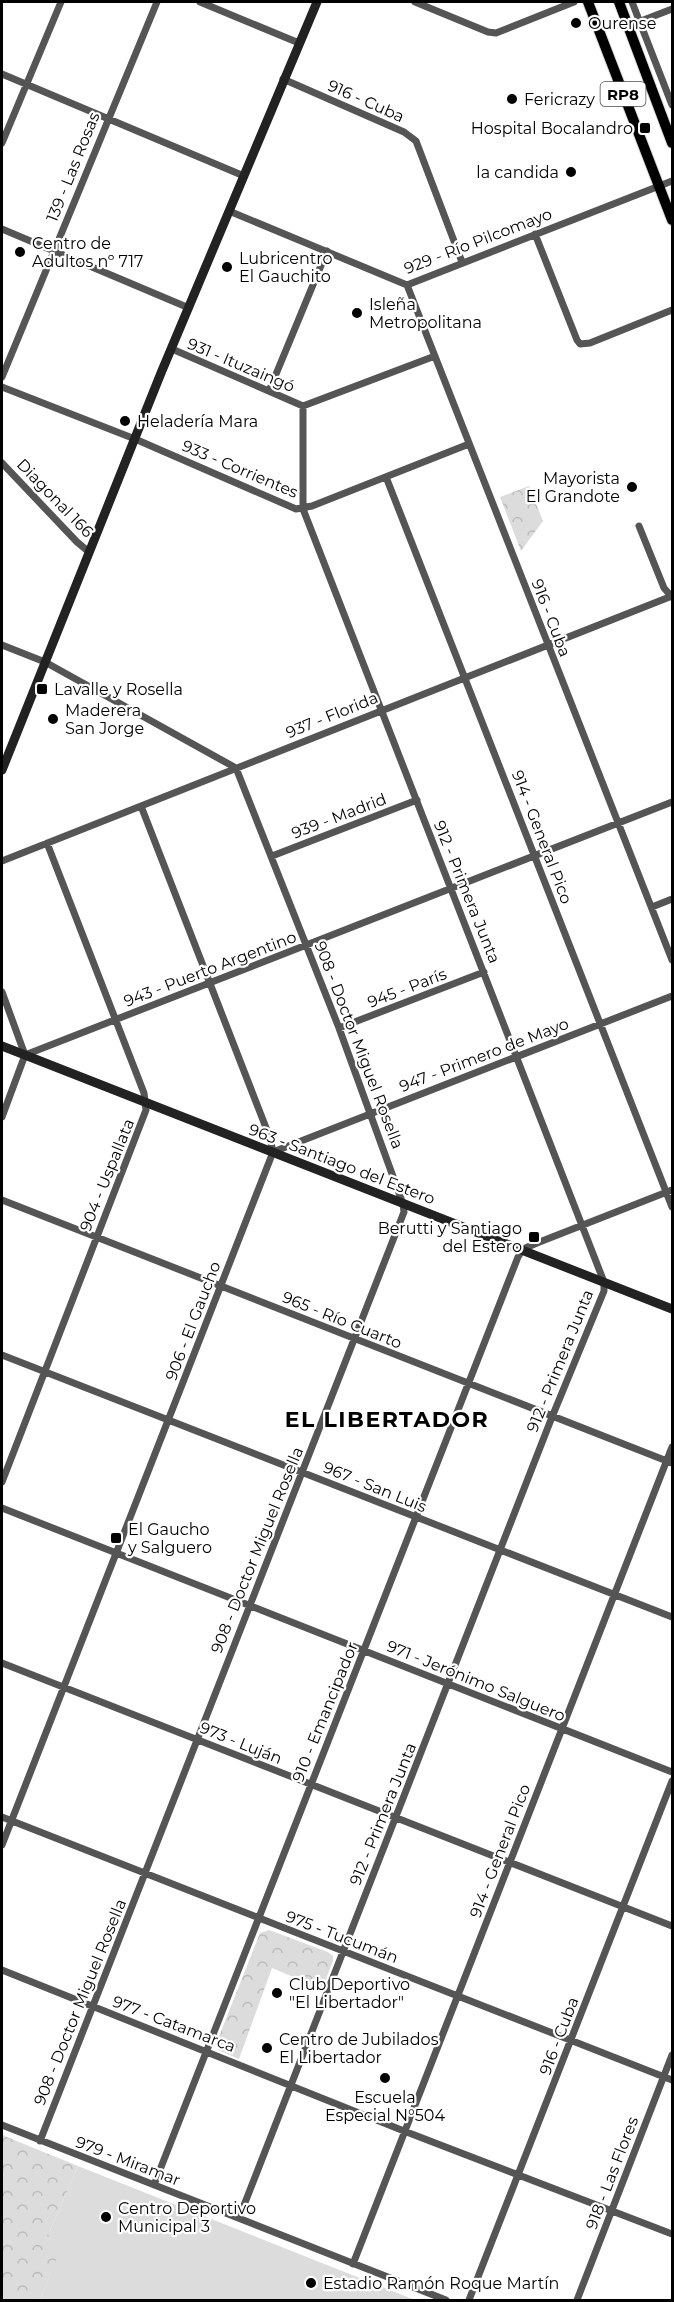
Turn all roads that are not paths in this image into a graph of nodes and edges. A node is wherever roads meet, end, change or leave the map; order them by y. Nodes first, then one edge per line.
1 (62, 2) edge
2 (157, 2) edge
3 (200, 2) edge
4 (317, 2) edge
5 (415, 2) edge
6 (574, 2) edge
7 (588, 2) edge
8 (619, 2) edge
9 (632, 2) edge
10 (672, 9) edge
11 (641, 21) junction
12 (628, 26) junction
13 (299, 43) junction
14 (2, 74) edge
15 (283, 79) junction
16 (26, 85) junction
17 (672, 105) edge
18 (108, 119) junction
19 (2, 142) edge
20 (672, 142) edge
21 (244, 176) junction
22 (672, 181) edge
23 (659, 186) junction
24 (229, 211) junction
25 (672, 220) edge
26 (2, 229) edge
27 (535, 234) junction
28 (54, 251) junction
29 (327, 251) junction
30 (462, 262) junction
31 (407, 285) junction
32 (189, 308) junction
33 (672, 310) edge
34 (172, 349) junction
35 (435, 356) junction
36 (2, 376) edge
37 (2, 387) edge
38 (269, 391) junction
39 (303, 406) junction
40 (135, 439) junction
41 (469, 444) junction
42 (2, 463) edge
43 (386, 477) junction
44 (299, 509) junction
45 (639, 526) dead end
46 (89, 552) junction
47 (672, 596) edge
48 (2, 645) edge
49 (547, 645) junction
50 (45, 662) junction
51 (465, 678) junction
52 (381, 710) junction
53 (236, 768) junction
54 (2, 770) edge
55 (417, 800) junction
56 (672, 802) edge
57 (141, 806) junction
58 (618, 823) junction
59 (47, 843) junction
60 (272, 856) junction
61 (536, 856) junction
62 (2, 861) edge
63 (451, 888) junction
64 (672, 899) edge
65 (652, 907) junction
66 (306, 946) junction
67 (672, 960) edge
68 (484, 972) junction
69 (211, 983) junction
70 (2, 992) edge
71 (672, 996) edge
72 (116, 1020) junction
73 (600, 1024) junction
74 (339, 1028) junction
75 (2, 1046) edge
76 (25, 1055) junction
77 (518, 1056) junction
78 (147, 1103) junction
79 (372, 1113) junction
80 (2, 1117) edge
81 (273, 1152) junction
82 (669, 1191) edge
83 (2, 1200) edge
84 (404, 1204) junction
85 (672, 1207) edge
86 (582, 1225) junction
87 (96, 1237) junction
88 (523, 1249) junction
89 (604, 1282) junction
90 (221, 1286) junction
91 (672, 1309) edge
92 (354, 1339) junction
93 (2, 1355) edge
94 (45, 1372) junction
95 (466, 1384) junction
96 (552, 1417) junction
97 (169, 1421) junction
98 (672, 1447) edge
99 (670, 1462) edge
100 (303, 1472) junction
101 (2, 1482) edge
102 (2, 1509) edge
103 (416, 1518) junction
104 (501, 1551) junction
105 (116, 1553) junction
106 (614, 1595) junction
107 (250, 1605) junction
108 (672, 1617) edge
109 (363, 1651) junction
110 (2, 1663) edge
111 (448, 1685) junction
112 (64, 1687) junction
113 (562, 1730) junction
114 (197, 1739) junction
115 (672, 1772) edge
116 (672, 1781) edge
117 (310, 1785) junction
118 (2, 1817) edge
119 (395, 1819) junction
120 (11, 1821) junction
121 (2, 1845) edge
122 (509, 1862) junction
123 (146, 1873) junction
124 (624, 1907) junction
125 (258, 1919) junction
126 (672, 1926) edge
127 (342, 1952) junction
128 (2, 1970) edge
129 (458, 1995) junction
130 (93, 2007) junction
131 (572, 2040) junction
132 (207, 2051) junction
133 (672, 2055) edge
134 (664, 2076) junction
135 (672, 2080) edge
136 (291, 2084) junction
137 (2, 2126) edge
138 (404, 2131) junction
139 (40, 2140) junction
140 (519, 2174) junction
141 (154, 2186) junction
142 (612, 2210) junction
143 (239, 2218) junction
144 (672, 2234) edge
145 (353, 2264) junction
146 (446, 2301) edge
147 (469, 2301) edge
148 (577, 2301) edge

1 - 16 street
2 - 18 street, 139 - Las Rosas
3 - 13 street
4 - 13 street
5 - 6 street
7 - 23 main road, RP8
8 - 12 main road, RP8
9 - 11 street
10 - 11 street
11 - 12 street
11 - 17 street
12 - 20 main road, RP8
13 - 15 street
14 - 16 street
15 - 21 street
15 - 30 street, 916 - Cuba
16 - 18 street
16 - 19 street
18 - 21 street
18 - 28 street, 139 - Las Rosas
21 - 24 street
22 - 23 street, 929 - Río Pilcomayo
23 - 25 main road, RP8
23 - 27 street, 929 - Río Pilcomayo
24 - 29 street, 929 - Río Pilcomayo
24 - 32 street
26 - 28 street
27 - 30 street, 929 - Río Pilcomayo
27 - 33 street
28 - 32 street
28 - 36 street, 139 - Las Rosas
29 - 31 street, 929 - Río Pilcomayo
29 - 38 street
30 - 31 street, 929 - Río Pilcomayo
31 - 35 street, 916 - Cuba
32 - 34 street
34 - 38 street, 931 - Ituzaingó
34 - 40 street
35 - 39 street, 931 - Ituzaingó
35 - 41 street, 916 - Cuba
37 - 40 street, 933 - Corrientes
38 - 39 street, 931 - Ituzaingó
39 - 44 street, 912 - Primera Junta
40 - 44 street, 933 - Corrientes
40 - 46 street
41 - 43 street, 933 - Corrientes
41 - 49 street, 916 - Cuba
42 - 46 street, Diagonal 166
43 - 44 street, 933 - Corrientes
43 - 51 street, 914 - General Pico
44 - 52 street, 912 - Primera Junta
45 - 47 street
46 - 50 street
47 - 49 street, 937 - Florida
48 - 50 street
49 - 51 street, 937 - Florida
49 - 58 street, 916 - Cuba
50 - 53 street
50 - 54 street
51 - 52 street, 937 - Florida
51 - 61 street, 914 - General Pico
52 - 53 street, 937 - Florida
52 - 55 street, 912 - Primera Junta
53 - 57 street, 937 - Florida
53 - 60 street, 908 - Doctor Miguel Rosella
55 - 60 street, 939 - Madrid
55 - 63 street, 912 - Primera Junta
56 - 58 street, 943 - Puerto Argentino
57 - 59 street, 937 - Florida
57 - 69 street
58 - 61 street, 943 - Puerto Argentino
58 - 65 street, 916 - Cuba
59 - 62 street, 937 - Florida
59 - 72 street, 904 - Uspallata
60 - 66 street, 908 - Doctor Miguel Rosella
61 - 63 street, 943 - Puerto Argentino
61 - 73 street, 914 - General Pico
63 - 66 street, 943 - Puerto Argentino
63 - 68 street, 912 - Primera Junta
64 - 65 street
65 - 67 street, 916 - Cuba
66 - 69 street, 943 - Puerto Argentino
66 - 74 street, 908 - Doctor Miguel Rosella
68 - 74 street, 945 - París
68 - 77 street, 912 - Primera Junta
69 - 72 street, 943 - Puerto Argentino
69 - 81 street
70 - 76 street
71 - 73 street, 947 - Primero de Mayo
72 - 76 street, 943 - Puerto Argentino
72 - 78 street, 904 - Uspallata
73 - 77 street, 947 - Primero de Mayo
73 - 82 street, 914 - General Pico
74 - 79 street, 908 - Doctor Miguel Rosella
75 - 76 street, 963 - Santiago del Estero
76 - 78 street, 963 - Santiago del Estero
76 - 80 street
77 - 79 street, 947 - Primero de Mayo
77 - 86 street, 912 - Primera Junta
78 - 81 street, 963 - Santiago del Estero
78 - 87 street, 904 - Uspallata
79 - 81 street, 947 - Primero de Mayo
79 - 84 street, 908 - Doctor Miguel Rosella
81 - 84 street, 963 - Santiago del Estero
81 - 90 street, 906 - El Gaucho
82 - 85 street, 914 - General Pico
82 - 86 street
83 - 87 street, 965 - Río Cuarto
84 - 88 street, 963 - Santiago del Estero
84 - 92 street, 908 - Doctor Miguel Rosella
86 - 88 street
86 - 89 street, 912 - Primera Junta
87 - 90 street, 965 - Río Cuarto
87 - 94 street, 904 - Uspallata
88 - 89 street, 963 - Santiago del Estero
88 - 95 street, 910 - Emancipador
89 - 91 street, 963 - Santiago del Estero
89 - 96 street, 912 - Primera Junta
90 - 92 street, 965 - Río Cuarto
90 - 97 street, 906 - El Gaucho
92 - 95 street, 965 - Río Cuarto
92 - 100 street, 908 - Doctor Miguel Rosella
93 - 94 street, 967 - San Luis
94 - 97 street, 967 - San Luis
94 - 101 street, 904 - Uspallata
95 - 96 street, 965 - Río Cuarto
95 - 103 street, 910 - Emancipador
96 - 99 street, 965 - Río Cuarto
96 - 104 street, 912 - Primera Junta
97 - 100 street, 967 - San Luis
97 - 105 street, 906 - El Gaucho
98 - 99 street, 914 - General Pico
99 - 106 street, 914 - General Pico
100 - 103 street, 967 - San Luis
100 - 107 street, 908 - Doctor Miguel Rosella
102 - 105 street, 971 - Jerónimo Salguero
103 - 104 street, 967 - San Luis
103 - 109 street, 910 - Emancipador
104 - 106 street, 967 - San Luis
104 - 111 street, 912 - Primera Junta
105 - 107 street, 971 - Jerónimo Salguero
105 - 112 street, 906 - El Gaucho
106 - 108 street, 967 - San Luis
106 - 113 street, 914 - General Pico
107 - 109 street, 971 - Jerónimo Salguero
107 - 114 street, 908 - Doctor Miguel Rosella
109 - 111 street, 971 - Jerónimo Salguero
109 - 117 street, 910 - Emancipador
110 - 112 street, 973 - Luján
111 - 113 street, 971 - Jerónimo Salguero
111 - 119 street, 912 - Primera Junta
112 - 114 street, 973 - Luján
112 - 120 street, 906 - El Gaucho
113 - 115 street, 971 - Jerónimo Salguero
113 - 122 street, 914 - General Pico
114 - 117 street, 973 - Luján
114 - 123 street, 908 - Doctor Miguel Rosella
116 - 124 street, 916 - Cuba
117 - 119 street, 973 - Luján
117 - 125 street, 910 - Emancipador
118 - 120 street, 975 - Tucumán
119 - 122 street, 973 - Luján
119 - 127 street, 912 - Primera Junta
120 - 121 street, 906 - El Gaucho
120 - 123 street, 975 - Tucumán
122 - 124 street, 973 - Luján
122 - 129 street, 914 - General Pico
123 - 125 street, 975 - Tucumán
123 - 130 street, 908 - Doctor Miguel Rosella
124 - 126 street, 973 - Luján
124 - 131 street, 916 - Cuba
125 - 127 street, 975 - Tucumán
125 - 132 street, 910 - Emancipador
127 - 129 street, 975 - Tucumán
127 - 136 street, 912 - Primera Junta
128 - 130 street, 977 - Catamarca
129 - 131 street, 975 - Tucumán
129 - 138 street, 914 - General Pico
130 - 132 street, 977 - Catamarca
130 - 139 street, 908 - Doctor Miguel Rosella
131 - 134 street, 975 - Tucumán
131 - 140 street, 916 - Cuba
132 - 136 street, 977 - Catamarca
132 - 141 street, 910 - Emancipador
133 - 134 street, 918 - Las Flores
134 - 135 street, 975 - Tucumán
134 - 142 street, 918 - Las Flores
136 - 138 street, 977 - Catamarca
136 - 143 street, 912 - Primera Junta
137 - 139 street, 979 - Miramar
138 - 140 street, 977 - Catamarca
138 - 145 street, 914 - General Pico
139 - 141 street, 979 - Miramar
140 - 142 street, 977 - Catamarca
140 - 147 street, 916 - Cuba
141 - 143 street, 979 - Miramar
142 - 144 street, 977 - Catamarca
142 - 148 street, 918 - Las Flores
143 - 145 street, 979 - Miramar
145 - 146 street, 979 - Miramar

